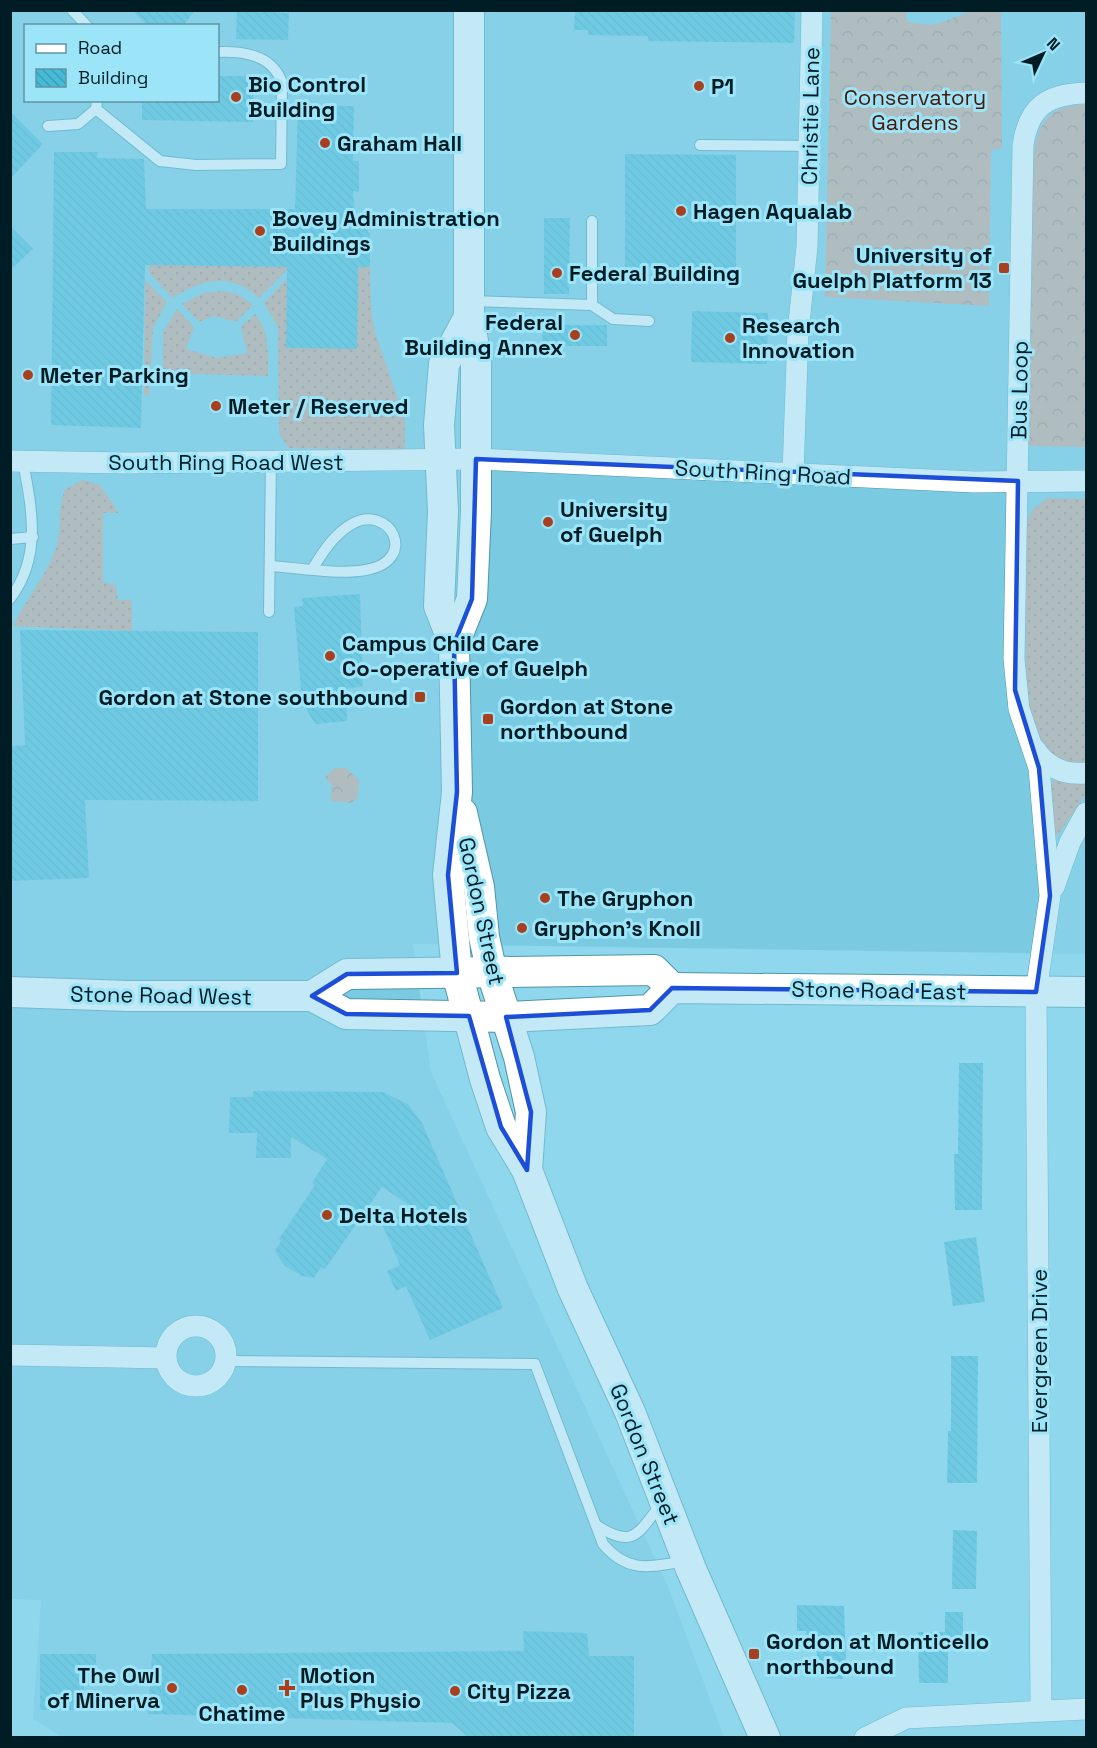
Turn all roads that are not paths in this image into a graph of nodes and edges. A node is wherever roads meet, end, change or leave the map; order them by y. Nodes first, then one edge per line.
1 (72, 10) edge
2 (469, 10) edge
3 (812, 10) edge
4 (85, 24) edge
5 (219, 52) edge
6 (1086, 93) edge
7 (96, 105) edge
8 (48, 126) dead end
9 (700, 145) dead end
10 (810, 146) junction
11 (592, 221) dead end
12 (592, 305) junction
13 (469, 309) junction
14 (649, 321) dead end
15 (441, 459) junction
16 (476, 459) junction
17 (17, 461) edge
18 (271, 462) junction
19 (794, 473) junction
20 (1018, 481) junction
21 (1086, 481) edge
22 (33, 537) junction
23 (10, 539) edge
24 (270, 566) junction
25 (313, 568) junction
26 (10, 599) edge
27 (269, 612) dead end
28 (454, 644) junction
29 (1024, 727) junction
30 (1086, 773) edge
31 (457, 792) junction
32 (1086, 813) edge
33 (1050, 896) junction
34 (457, 973) junction
35 (492, 973) junction
36 (672, 988) junction
37 (10, 992) edge
38 (1036, 992) junction
39 (1086, 992) edge
40 (312, 996) junction
41 (470, 1016) junction
42 (506, 1017) junction
43 (526, 1170) junction
44 (10, 1355) edge
45 (166, 1358) junction
46 (226, 1361) junction
47 (664, 1500) junction
48 (596, 1525) junction
49 (688, 1561) junction
50 (1086, 1708) edge
51 (1041, 1710) junction
52 (765, 1737) edge
53 (865, 1737) edge

1 - 4 lane
2 - 13 main road, Gordon Street
3 - 10 street, Christie Lane
5 - 7 lane
6 - 20 street, Bus Loop
7 - 8 lane
9 - 10 lane
10 - 19 street, Christie Lane
11 - 12 lane
12 - 13 lane
12 - 14 lane
13 - 15 main road, Gordon Street
13 - 16 main road, Gordon Street
15 - 16 street, South Ring Road
15 - 18 street, South Ring Road West
15 - 28 main road, Gordon Street
16 - 19 street, South Ring Road
16 - 28 main road, Gordon Street
17 - 18 street, South Ring Road West
17 - 22 lane
18 - 24 lane
19 - 20 street, South Ring Road
20 - 21 street, South Ring Road
20 - 29 street, Bus Loop
22 - 23 lane
22 - 26 lane
24 - 25 lane
24 - 27 lane
25 - 25 lane
28 - 31 main road, Gordon Street
29 - 30 street, Bus Loop
29 - 33 street, Bus Loop
31 - 34 main road, Gordon Street
31 - 35 main road, Gordon Street
32 - 33 street, Bus Loop
33 - 38 street, Bus Loop
34 - 35 main road
34 - 40 main road
34 - 41 main road, Gordon Street
35 - 36 main road
35 - 42 main road, Gordon Street
36 - 38 main road, Stone Road East
36 - 42 main road
37 - 40 main road, Stone Road West
38 - 39 main road, Stone Road East
38 - 51 street, Evergreen Drive
40 - 41 main road, Stone Road West
41 - 42 main road, Stone Road West
41 - 43 main road, Gordon Street
42 - 43 main road, Gordon Street
43 - 47 main road, Gordon Street
44 - 45 street
45 - 46 street
45 - 46 street
46 - 48 lane
47 - 48 lane
47 - 49 main road, Gordon Street
48 - 49 lane
49 - 52 main road, Gordon Street
50 - 51 street
51 - 53 street

